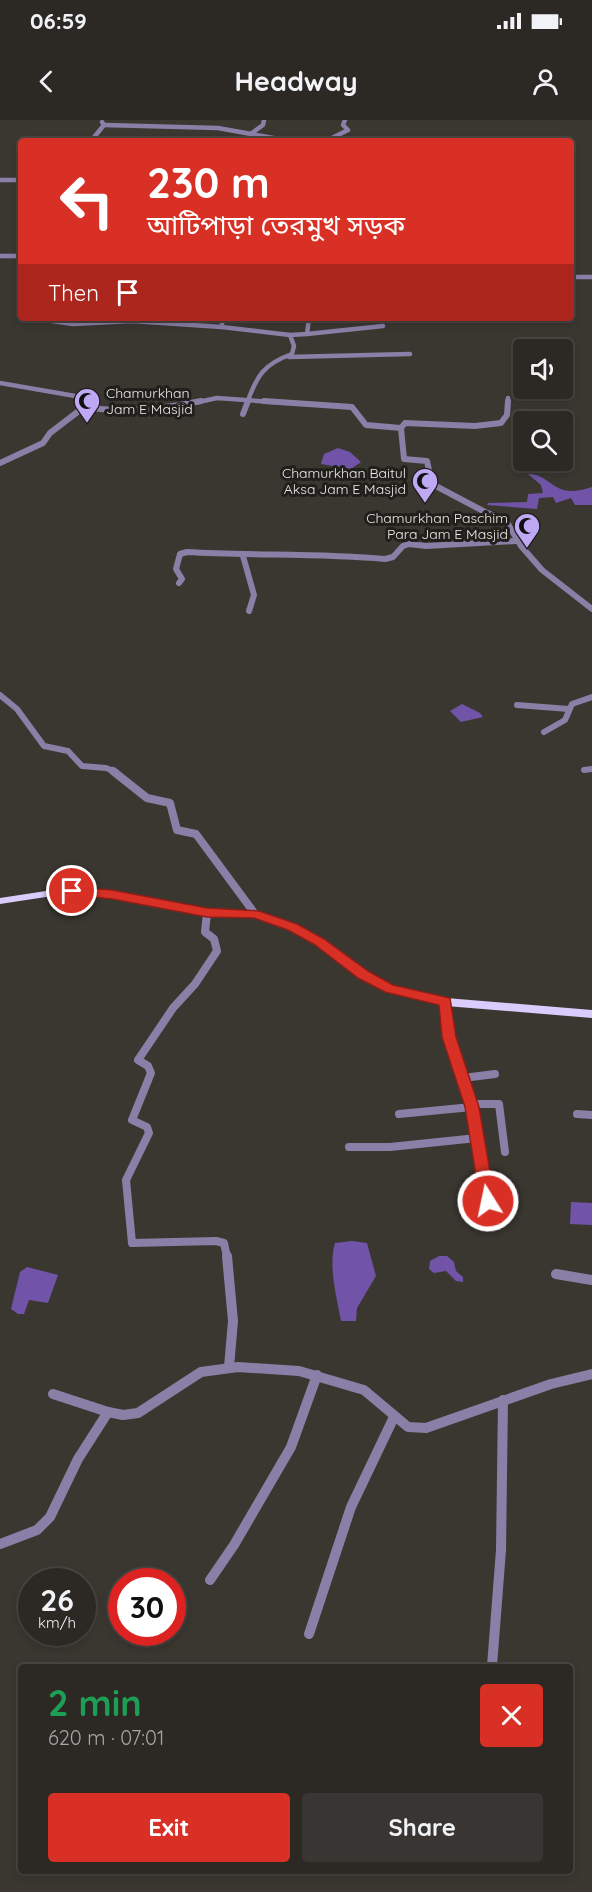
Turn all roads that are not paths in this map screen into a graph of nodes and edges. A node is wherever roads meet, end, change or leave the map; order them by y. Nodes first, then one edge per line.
1 (264, 120) edge
2 (345, 120) edge
3 (103, 122) edge
4 (252, 133) junction
5 (94, 138) edge
6 (276, 138) edge
7 (331, 138) edge
8 (0, 180) edge
9 (18, 180) edge
10 (0, 256) edge
11 (18, 256) edge
12 (574, 277) edge
13 (592, 277) edge
14 (52, 321) dead end
15 (222, 321) edge
16 (309, 321) edge
17 (383, 326) dead end
18 (222, 327) junction
19 (307, 334) junction
20 (290, 335) junction
21 (410, 354) dead end
22 (290, 357) junction
23 (0, 383) edge
24 (508, 398) dead end
25 (248, 400) junction
26 (84, 407) junction
27 (243, 414) dead end
28 (401, 428) junction
29 (0, 463) edge
30 (516, 541) junction
31 (243, 556) junction
32 (179, 583) dead end
33 (592, 609) edge
34 (249, 611) dead end
35 (0, 695) edge
36 (592, 697) edge
37 (517, 705) dead end
38 (569, 709) junction
39 (544, 732) dead end
40 (0, 901) edge
41 (207, 913) junction
42 (255, 914) junction
43 (446, 1002) junction
44 (592, 1014) edge
45 (495, 1074) dead end
46 (463, 1078) junction
47 (472, 1105) junction
48 (399, 1114) dead end
49 (578, 1114) dead end
50 (592, 1115) edge
51 (477, 1137) junction
52 (349, 1147) dead end
53 (505, 1152) dead end
54 (488, 1201) dead end
55 (555, 1275) dead end
56 (592, 1280) edge
57 (229, 1367) junction
58 (592, 1374) edge
59 (317, 1376) junction
60 (52, 1394) dead end
61 (503, 1400) junction
62 (108, 1412) junction
63 (394, 1417) junction
64 (0, 1544) edge
65 (210, 1580) dead end
66 (309, 1634) dead end
67 (492, 1664) edge

1 - 4 street
2 - 7 street
3 - 4 street
3 - 5 street
4 - 6 street
8 - 9 street
10 - 11 street
12 - 13 street
14 - 18 street
15 - 18 street
16 - 19 street
17 - 19 street
18 - 20 street
19 - 20 street
20 - 22 street
21 - 22 street
22 - 25 street
23 - 26 street
24 - 28 street
25 - 26 street
25 - 27 street
25 - 28 street
26 - 29 street
28 - 30 street
30 - 31 street
30 - 33 street
31 - 32 street
31 - 34 street
35 - 42 street
36 - 38 street
37 - 38 street
38 - 39 street
40 - 41 main road
41 - 42 main road
41 - 57 street
42 - 43 main road
43 - 44 main road
43 - 46 street
45 - 46 street
46 - 47 street
47 - 48 street
47 - 51 street
47 - 53 street
49 - 50 street
51 - 52 street
51 - 54 street
55 - 56 street
57 - 59 street
57 - 62 street
58 - 61 street
59 - 63 street
59 - 65 street
60 - 62 street
61 - 63 street
61 - 67 street
62 - 64 street
63 - 66 street

